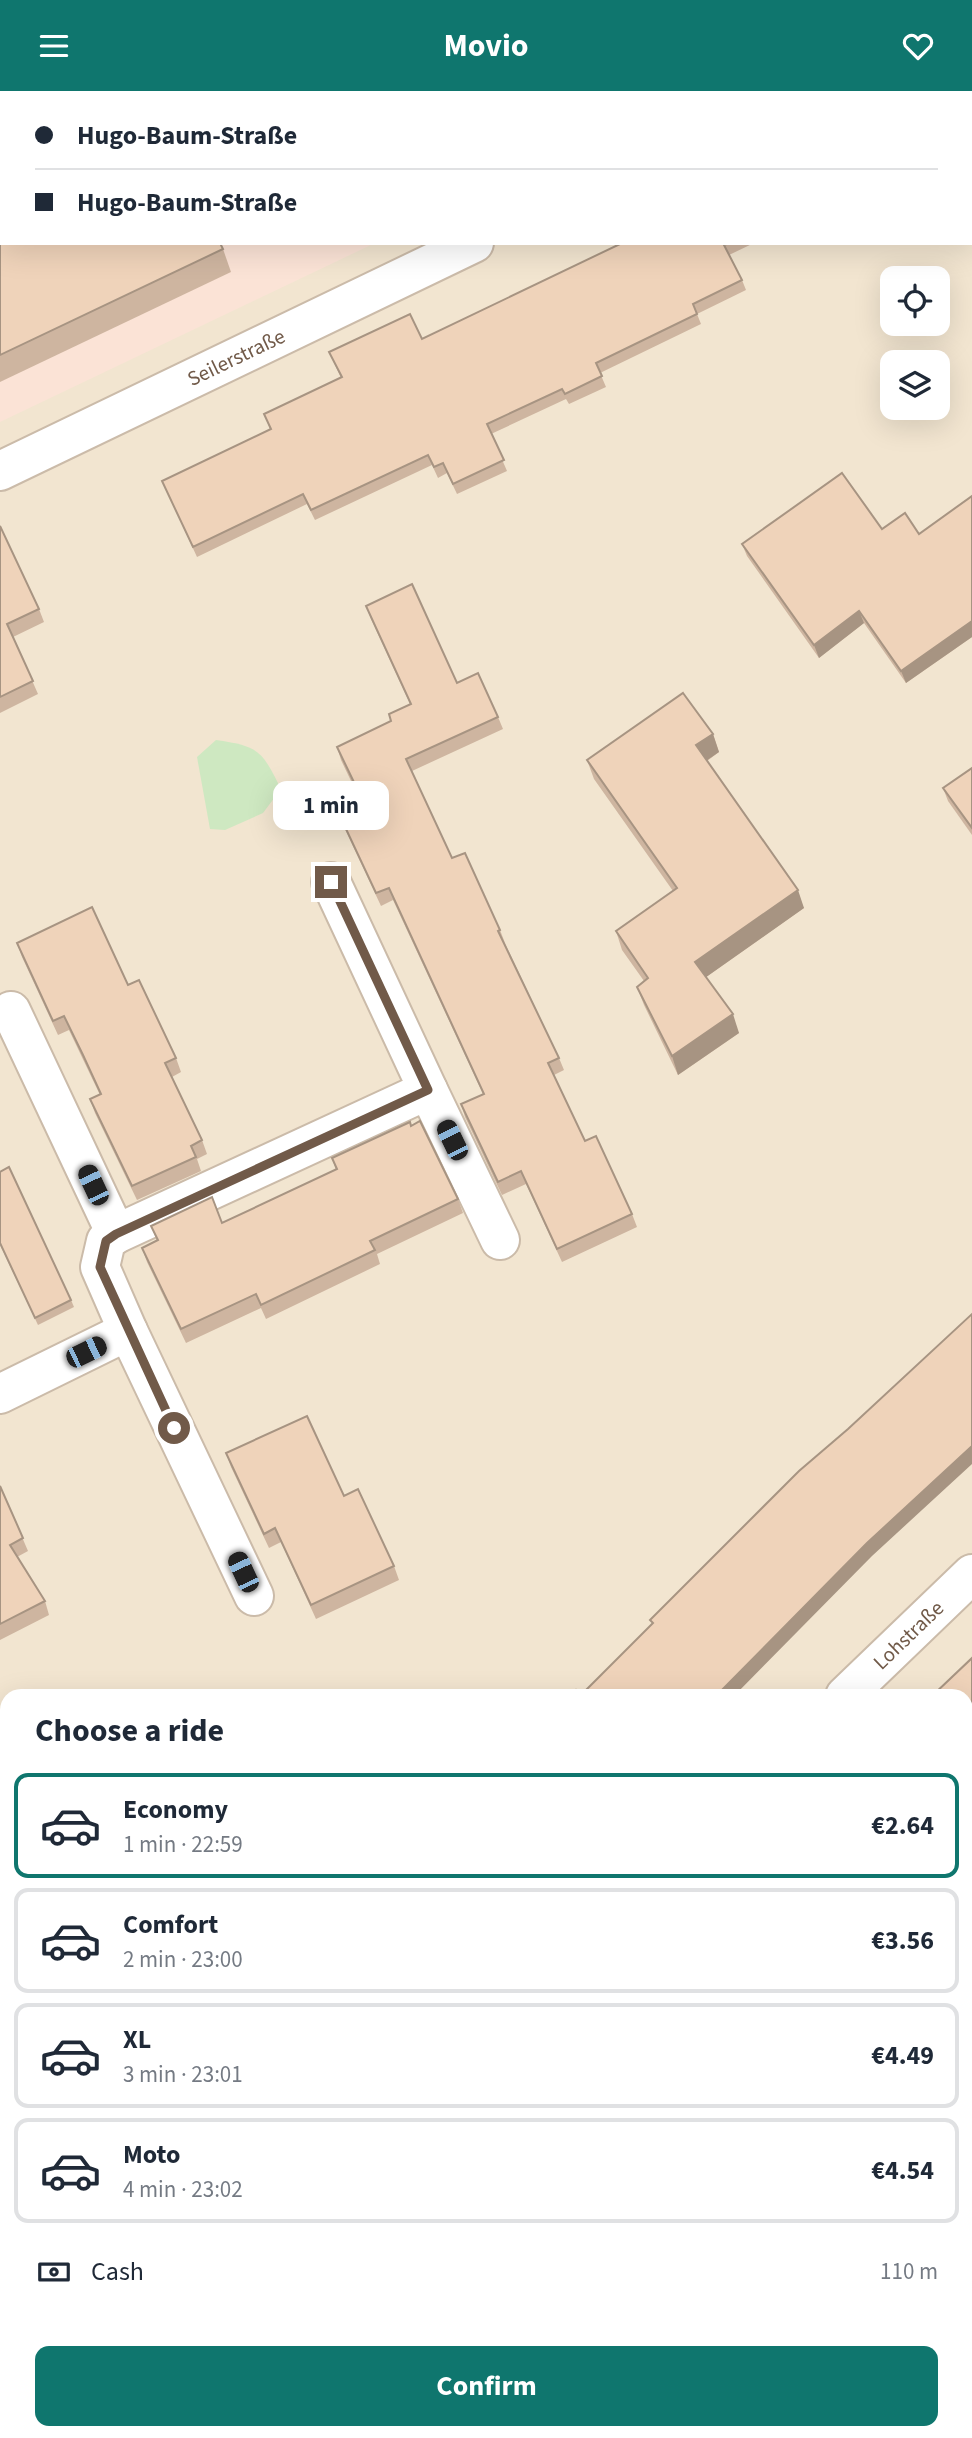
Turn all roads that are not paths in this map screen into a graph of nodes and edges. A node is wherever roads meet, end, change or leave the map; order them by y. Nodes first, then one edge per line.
1 (470, 245) edge
2 (0, 471) edge
3 (331, 882) dead end
4 (10, 1011) dead end
5 (428, 1090) junction
6 (116, 1234) junction
7 (500, 1240) dead end
8 (128, 1331) junction
9 (0, 1394) edge
10 (972, 1574) edge
11 (254, 1596) dead end
12 (852, 1689) edge

1 - 2 street, Seilerstraße
3 - 5 street
4 - 6 street
5 - 6 street
5 - 7 street
6 - 8 street
8 - 9 street
8 - 11 street
10 - 12 street, Lohstraße

